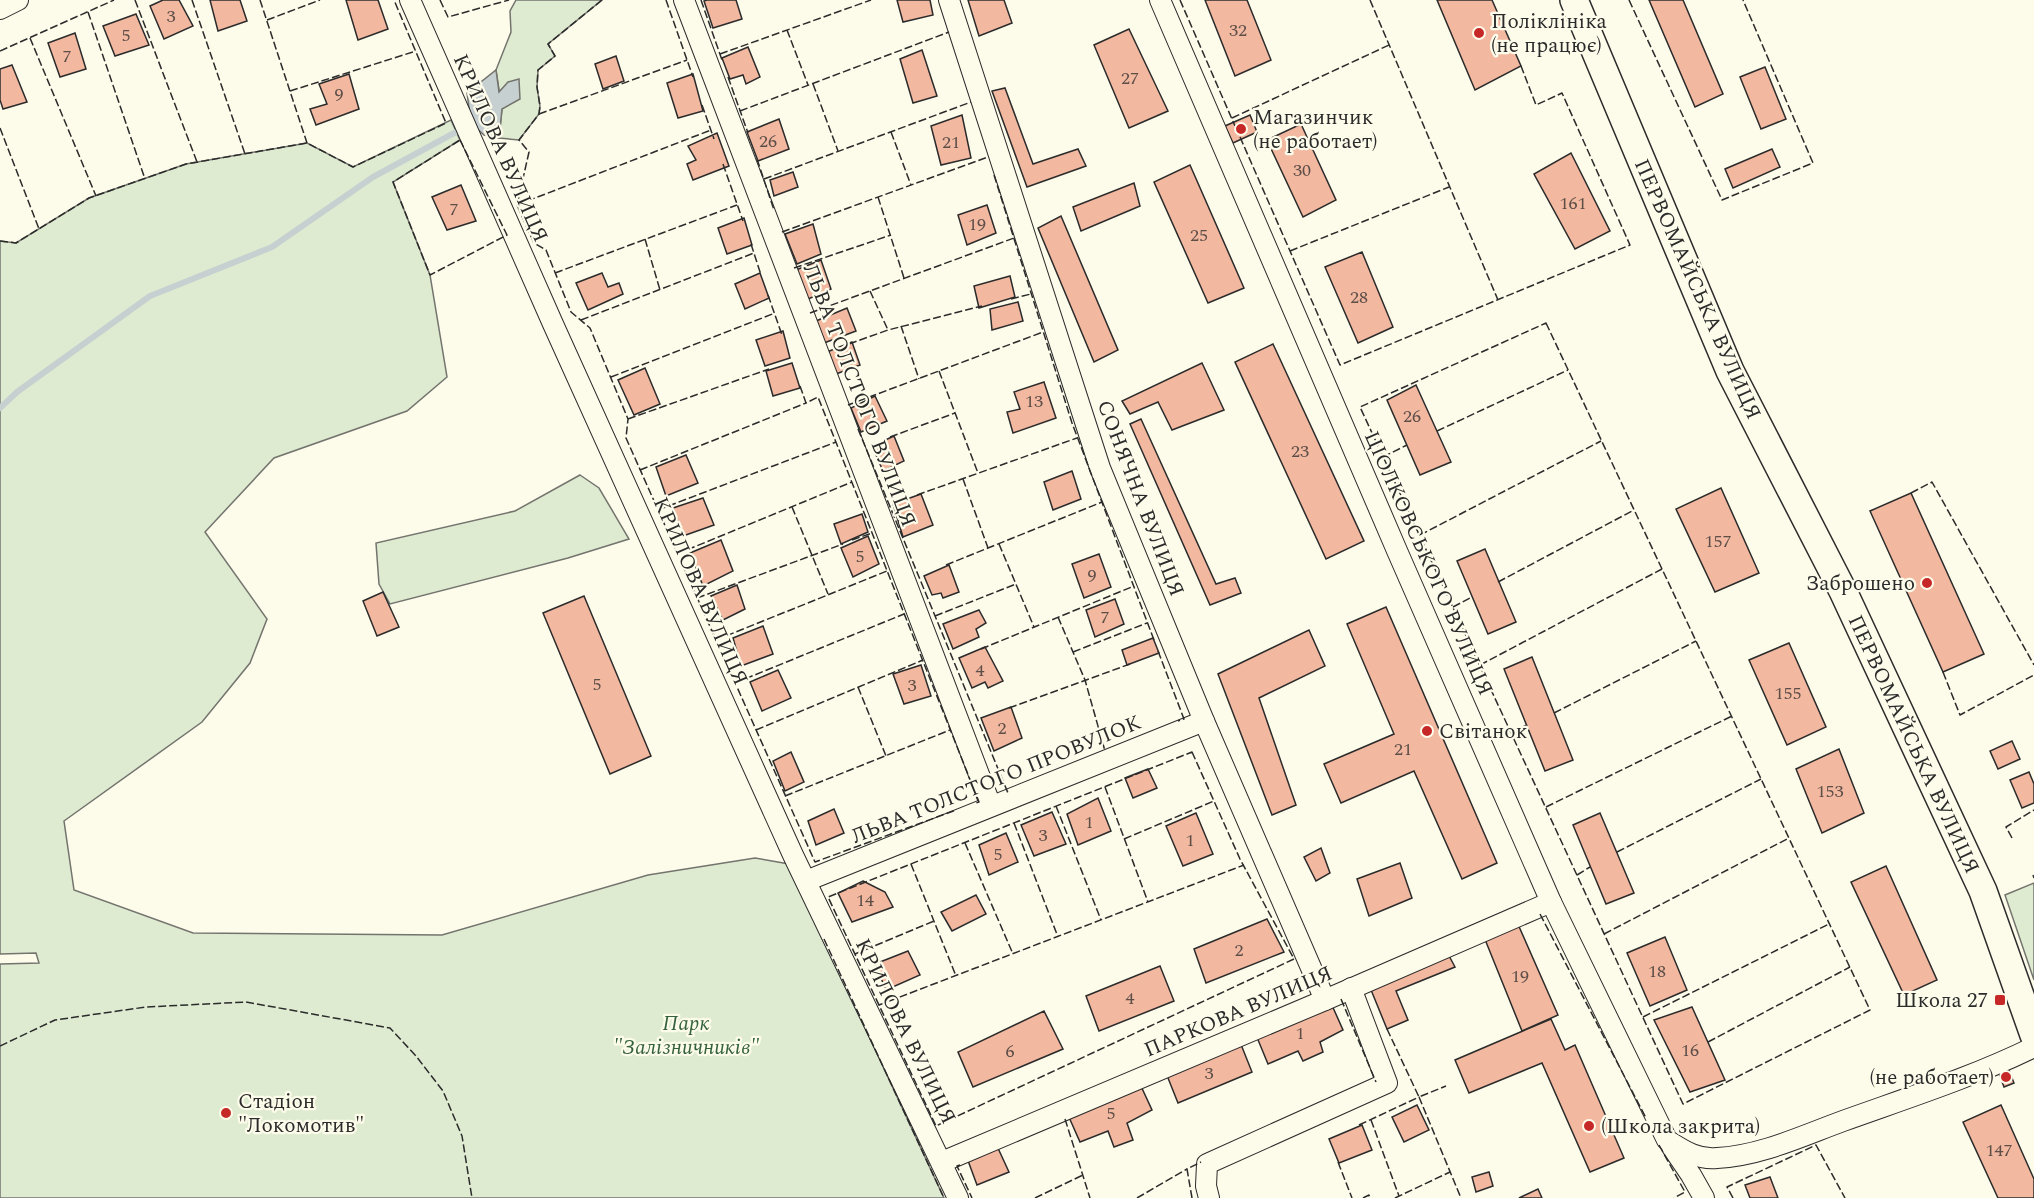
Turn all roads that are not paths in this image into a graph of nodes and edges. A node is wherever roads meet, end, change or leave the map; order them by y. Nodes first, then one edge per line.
1 (18, 0) edge
2 (410, 0) edge
3 (684, 0) edge
4 (949, 0) edge
5 (1160, 0) edge
6 (1574, 0) edge
7 (0, 9) edge
8 (1204, 721) junction
9 (991, 806) junction
10 (806, 881) junction
11 (1551, 902) junction
12 (1351, 988) junction
13 (1325, 1000) junction
14 (2034, 1035) edge
15 (2034, 1047) edge
16 (1667, 1140) junction
17 (942, 1162) junction
18 (958, 1198) edge
19 (1209, 1198) edge
20 (1704, 1198) edge

1 - 7 street
2 - 10 street, КРИЛОВА ВУЛИЦЯ
3 - 9 street, ЛЬВА ТОЛСТОГО ВУЛИЦЯ
4 - 8 street, СОНЯЧНА ВУЛИЦЯ
5 - 11 street, ЦІОЛКОВСЬКОГО ВУЛИЦЯ
6 - 14 street, ПЕРВОМАЙСЬКА ВУЛИЦЯ
8 - 9 street, ЛЬВА ТОЛСТОГО ПРОВУЛОК
8 - 13 street, СОНЯЧНА ВУЛИЦЯ
9 - 10 street, ЛЬВА ТОЛСТОГО ПРОВУЛОК
10 - 17 street, КРИЛОВА ВУЛИЦЯ
11 - 12 street, ПАРКОВА ВУЛИЦЯ
11 - 16 street, ЦІОЛКОВСЬКОГО ВУЛИЦЯ
12 - 13 street, ПАРКОВА ВУЛИЦЯ
12 - 19 street
13 - 17 street, ПАРКОВА ВУЛИЦЯ
15 - 16 street
16 - 20 street, ЦІОЛКОВСЬКОГО ВУЛИЦЯ
17 - 18 street, КРИЛОВА ВУЛИЦЯ

